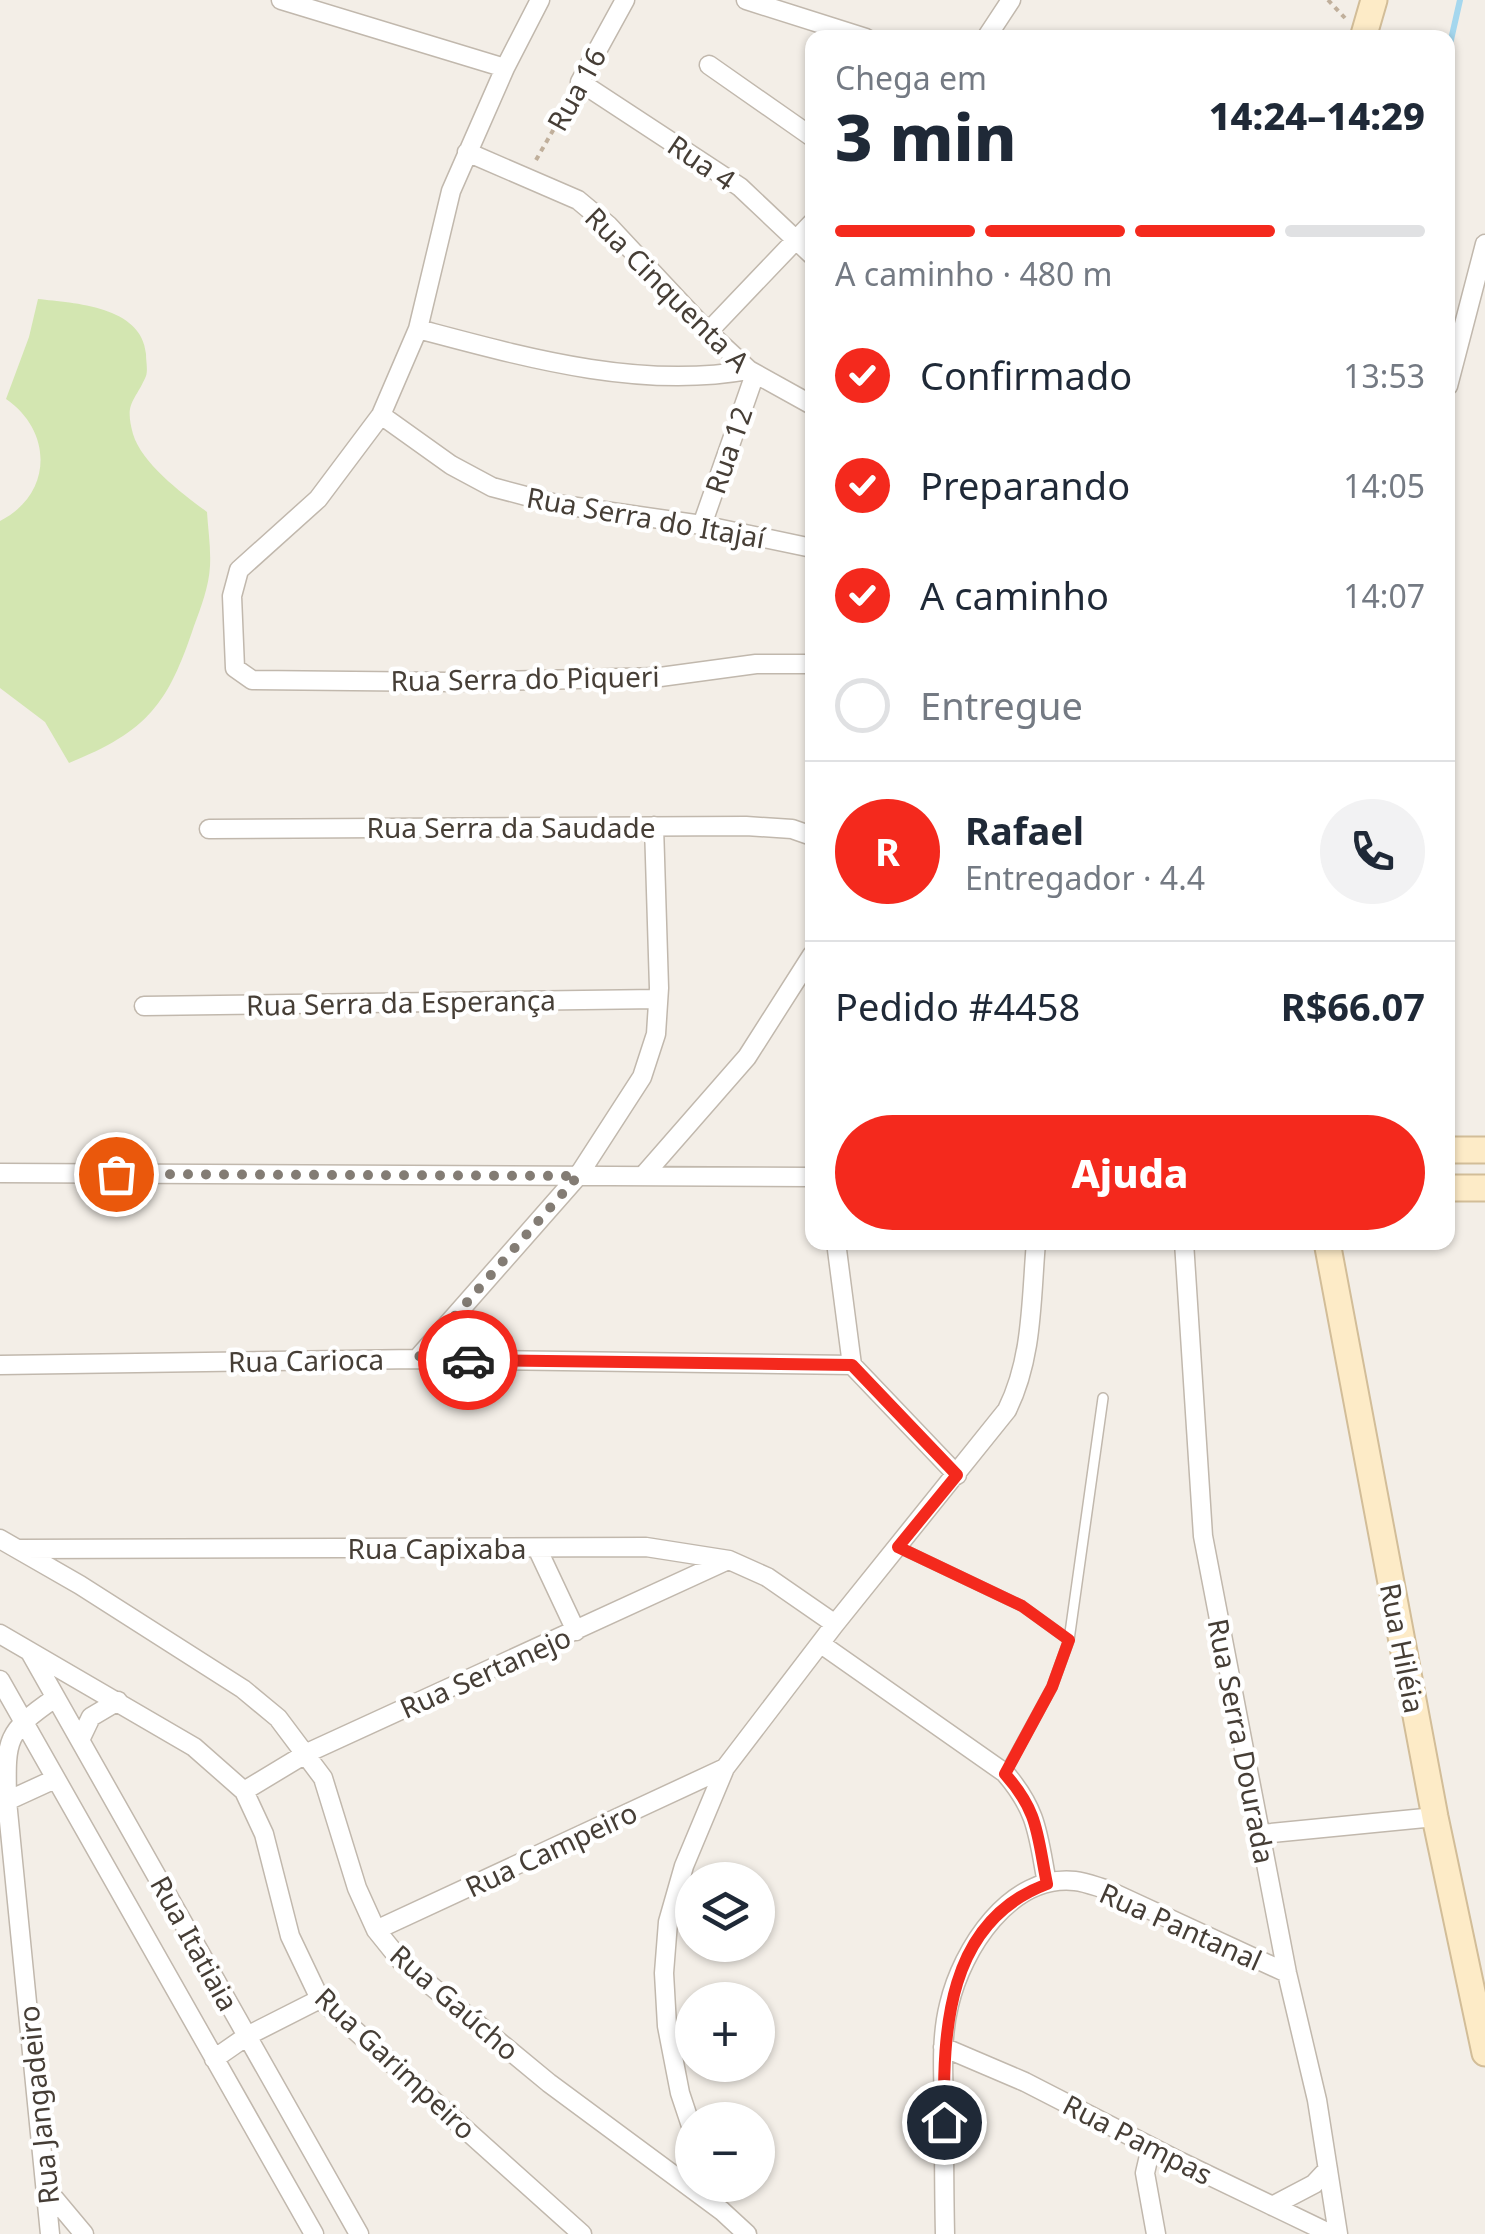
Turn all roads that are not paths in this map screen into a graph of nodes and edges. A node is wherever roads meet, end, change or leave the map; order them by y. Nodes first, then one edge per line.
1 (281, 0) edge
2 (540, 0) edge
3 (625, 0) edge
4 (747, 0) edge
5 (1011, 0) edge
6 (1374, 0) edge
7 (841, 30) edge
8 (991, 30) edge
9 (1365, 30) edge
10 (709, 65) dead end
11 (504, 68) junction
12 (580, 82) joint
13 (805, 132) edge
14 (467, 152) junction
15 (805, 230) edge
16 (795, 240) junction
17 (1485, 244) edge
18 (805, 249) edge
19 (418, 329) junction
20 (708, 332) junction
21 (1455, 359) edge
22 (752, 372) junction
23 (805, 401) edge
24 (381, 415) junction
25 (702, 525) junction
26 (805, 547) edge
27 (805, 664) edge
28 (654, 826) junction
29 (209, 829) dead end
30 (805, 833) edge
31 (805, 967) edge
32 (658, 998) junction
33 (144, 1006) dead end
34 (1455, 1150) edge
35 (1485, 1150) edge
36 (0, 1173) edge
37 (578, 1176) junction
38 (643, 1176) junction
39 (805, 1177) edge
40 (1455, 1188) edge
41 (1485, 1188) edge
42 (837, 1250) edge
43 (1035, 1250) edge
44 (1185, 1250) edge
45 (1328, 1250) edge
46 (417, 1359) junction
47 (0, 1365) edge
48 (852, 1365) junction
49 (1103, 1398) dead end
50 (957, 1475) junction
51 (0, 1540) edge
52 (898, 1547) junction
53 (537, 1548) junction
54 (20, 1549) junction
55 (729, 1560) junction
56 (835, 1624) junction
57 (576, 1631) junction
58 (0, 1634) edge
59 (1069, 1640) junction
60 (820, 1644) junction
61 (30, 1652) junction
62 (0, 1680) edge
63 (55, 1698) junction
64 (118, 1701) junction
65 (22, 1721) junction
66 (80, 1740) junction
67 (306, 1753) junction
68 (725, 1768) junction
69 (1005, 1774) junction
70 (55, 1778) junction
71 (244, 1791) junction
72 (7, 1801) junction
73 (1435, 1818) junction
74 (1261, 1834) junction
75 (1047, 1884) junction
76 (376, 1930) junction
77 (1287, 1973) junction
78 (320, 1999) junction
79 (247, 2036) junction
80 (943, 2047) junction
81 (1485, 2053) edge
82 (214, 2059) junction
83 (683, 2102) edge
84 (1151, 2147) junction
85 (1328, 2169) junction
86 (48, 2192) junction
87 (719, 2202) edge
88 (1272, 2206) junction
89 (722, 2211) junction
90 (50, 2234) edge
91 (84, 2234) edge
92 (314, 2234) edge
93 (360, 2234) edge
94 (582, 2234) edge
95 (747, 2234) edge
96 (944, 2234) edge
97 (1156, 2234) edge
98 (1335, 2234) edge

1 - 11 street
2 - 11 street
3 - 12 street, Rua 16
4 - 7 street
5 - 8 street
6 - 9 main road
10 - 13 street
11 - 14 street
12 - 16 street, Rua 4
14 - 19 street
14 - 20 street, Rua Cinquenta A
15 - 16 street
16 - 18 street, Rua 4
16 - 20 street
17 - 21 street
19 - 22 street
19 - 24 street
20 - 22 street, Rua Cinquenta A
22 - 23 street, Rua Cinquenta A
22 - 25 street, Rua 12
24 - 25 street, Rua Serra do Itajaí
24 - 27 street, Rua Serra do Piqueri
25 - 26 street, Rua Serra do Itajaí
28 - 29 street, Rua Serra da Saudade
28 - 30 street, Rua Serra da Saudade
28 - 32 street
31 - 38 street
32 - 33 street, Rua Serra da Esperança
32 - 37 street
34 - 35 main road
36 - 37 street
37 - 38 street
37 - 46 street
38 - 39 street
40 - 41 main road
42 - 48 street
43 - 50 street
44 - 74 street, Rua Serra Dourada
45 - 73 main road, Rua Hiléia
46 - 47 street, Rua Carioca
46 - 48 street, Rua Carioca
48 - 50 street
49 - 59 lane
50 - 52 street
51 - 54 street, Rua Gaúcho
52 - 56 street
52 - 59 lane
53 - 54 street, Rua Capixaba
53 - 55 street, Rua Capixaba
53 - 57 street
54 - 67 street, Rua Gaúcho
55 - 56 street, Rua Capixaba
55 - 57 street, Rua Sertanejo
56 - 60 street
57 - 67 street, Rua Sertanejo
58 - 61 street, Rua Garimpeiro
59 - 69 lane
60 - 68 street
60 - 69 street
61 - 63 street, Rua Itatiaia
61 - 64 street, Rua Garimpeiro
62 - 65 street, Rua Itatiaia
63 - 65 street
63 - 66 street, Rua Itatiaia
64 - 66 street
64 - 71 street, Rua Garimpeiro
65 - 70 street, Rua Itatiaia
65 - 72 street, Rua Jangadeiro
66 - 79 street, Rua Itatiaia
67 - 71 street, Rua Sertanejo
67 - 76 street, Rua Gaúcho
68 - 76 street, Rua Campeiro
68 - 83 street
69 - 75 street
70 - 72 street
70 - 82 street, Rua Itatiaia
71 - 78 street, Rua Garimpeiro
72 - 86 street, Rua Jangadeiro
73 - 74 street
73 - 81 main road, Rua Hiléia
74 - 77 street, Rua Serra Dourada
75 - 77 street, Rua Pantanal
75 - 80 street
76 - 89 street, Rua Gaúcho
77 - 85 street, Rua Serra Dourada
78 - 79 street
78 - 94 street, Rua Garimpeiro
79 - 82 street
79 - 93 street, Rua Itatiaia
80 - 84 street, Rua Pampas
80 - 96 street
82 - 92 street, Rua Itatiaia
84 - 88 street, Rua Pampas
84 - 97 street
85 - 88 street
85 - 98 street, Rua Serra Dourada
86 - 90 street, Rua Jangadeiro
86 - 91 street
87 - 89 street
88 - 98 street, Rua Pampas
89 - 95 street, Rua Gaúcho

